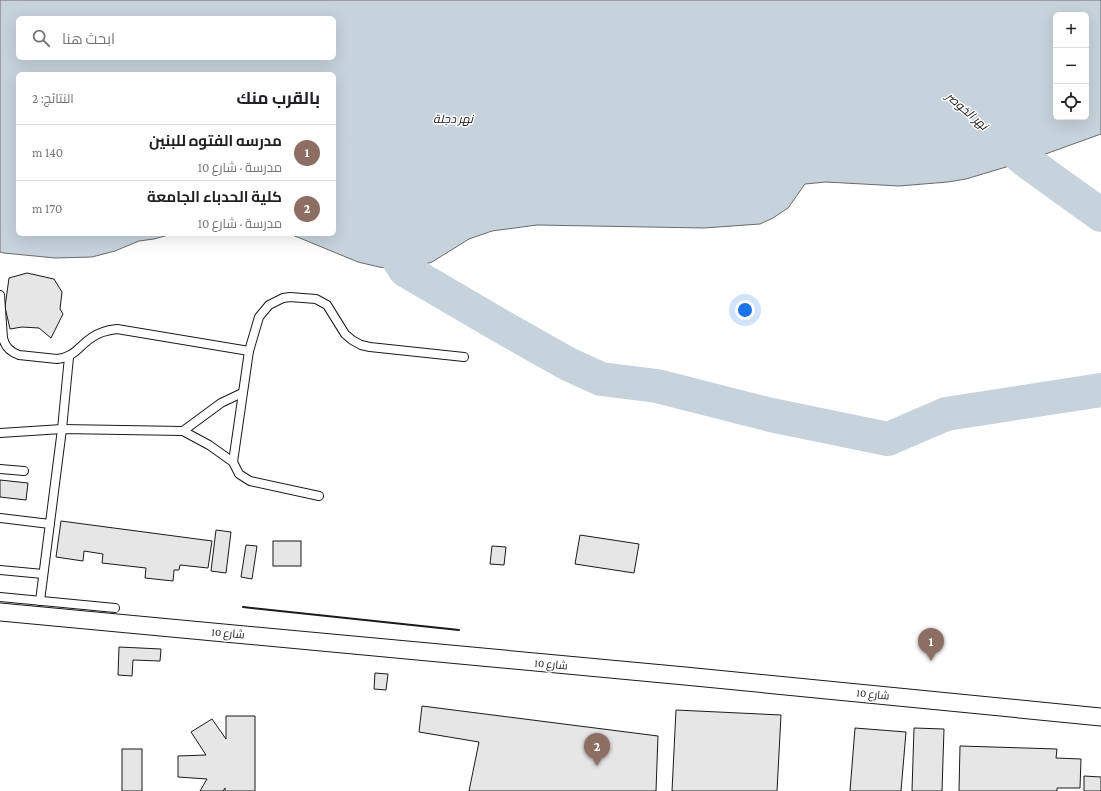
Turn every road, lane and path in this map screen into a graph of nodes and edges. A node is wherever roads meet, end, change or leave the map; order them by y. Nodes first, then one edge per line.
1 (0, 295) edge
2 (249, 351) junction
3 (69, 357) junction
4 (464, 357) dead end
5 (242, 393) junction
6 (62, 429) junction
7 (183, 431) junction
8 (0, 433) edge
9 (233, 462) junction
10 (0, 469) edge
11 (24, 471) dead end
12 (318, 496) dead end
13 (0, 518) edge
14 (50, 524) junction
15 (0, 570) edge
16 (43, 574) junction
17 (0, 597) edge
18 (40, 601) junction
19 (115, 608) dead end
20 (0, 612) edge
21 (1101, 717) edge

1 - 3 lane
2 - 3 lane
2 - 4 lane
2 - 5 lane
3 - 6 lane
5 - 7 lane
5 - 9 lane
6 - 7 lane
6 - 8 lane
6 - 14 lane
7 - 9 lane
9 - 12 lane
10 - 11 lane
13 - 14 lane
14 - 16 lane
15 - 16 lane
16 - 18 lane
17 - 18 lane
18 - 19 lane
20 - 21 street, شارع 10

